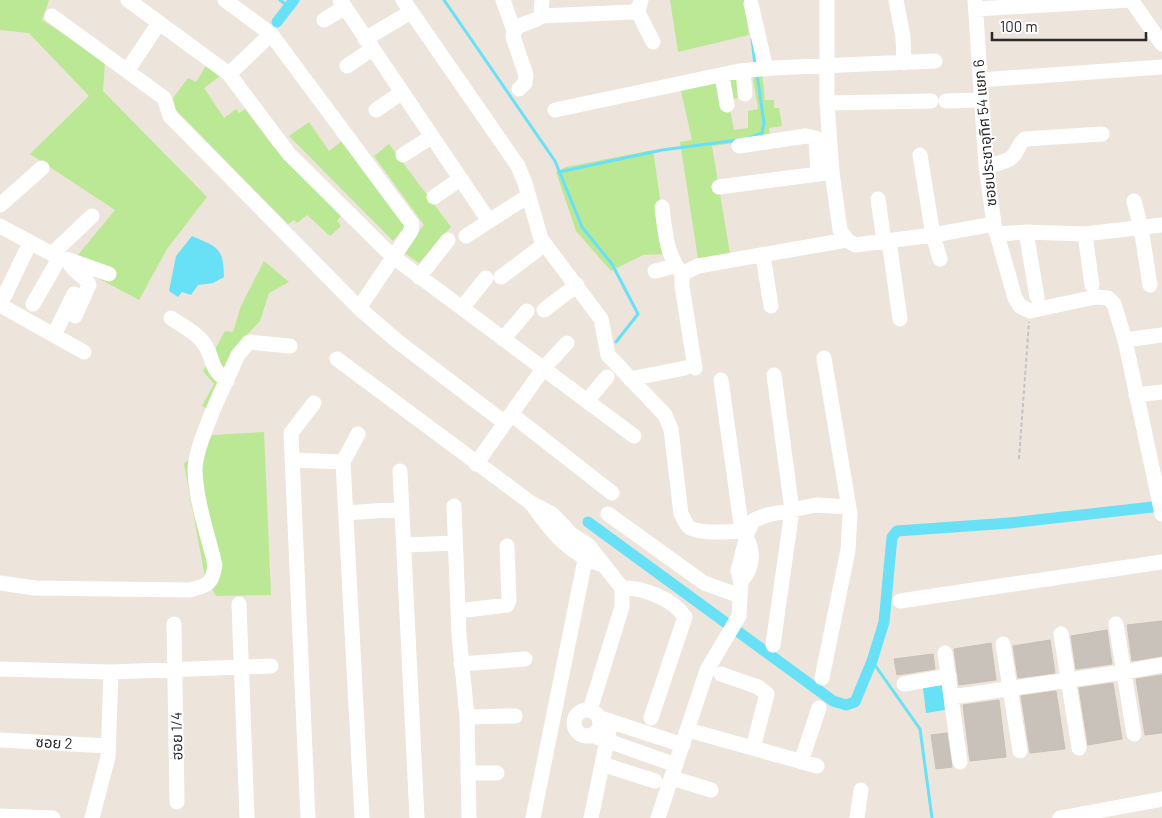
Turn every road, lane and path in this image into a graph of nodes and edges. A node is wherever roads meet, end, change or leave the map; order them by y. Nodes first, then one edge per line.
1 (128, 0) edge
2 (224, 0) edge
3 (503, 0) edge
4 (542, 0) edge
5 (826, 0) edge
6 (896, 0) edge
7 (1130, 0) edge
8 (342, 4) edge
9 (751, 4) dead end
10 (639, 5) edge
11 (975, 5) edge
12 (407, 6) edge
13 (52, 16) dead end
14 (542, 16) junction
15 (324, 20) dead end
16 (159, 23) junction
17 (514, 31) junction
18 (271, 34) junction
19 (654, 42) dead end
20 (369, 44) junction
21 (1162, 44) edge
22 (935, 61) dead end
23 (904, 63) junction
24 (827, 65) junction
25 (346, 66) dead end
26 (1162, 67) edge
27 (755, 70) junction
28 (128, 71) junction
29 (229, 74) junction
30 (722, 75) junction
31 (980, 80) junction
32 (518, 89) dead end
33 (401, 93) junction
34 (745, 94) dead end
35 (980, 100) junction
36 (827, 103) junction
37 (727, 104) dead end
38 (376, 110) dead end
39 (556, 110) dead end
40 (1102, 134) dead end
41 (432, 137) junction
42 (739, 146) dead end
43 (403, 155) dead end
44 (920, 155) dead end
45 (986, 166) junction
46 (42, 168) dead end
47 (825, 173) junction
48 (460, 179) junction
49 (719, 187) dead end
50 (528, 196) junction
51 (434, 197) dead end
52 (878, 199) dead end
53 (1134, 201) dead end
54 (0, 205) edge
55 (662, 207) dead end
56 (92, 216) dead end
57 (489, 221) junction
58 (1162, 225) edge
59 (0, 226) edge
60 (1141, 228) junction
61 (996, 229) junction
62 (1026, 232) junction
63 (1085, 234) junction
64 (466, 236) dead end
65 (933, 236) junction
66 (448, 240) dead end
67 (847, 240) junction
68 (886, 241) junction
69 (30, 243) junction
70 (545, 244) junction
71 (392, 256) junction
72 (763, 256) junction
73 (60, 257) junction
74 (940, 258) dead end
75 (679, 270) junction
76 (655, 271) dead end
77 (109, 274) dead end
78 (420, 277) junction
79 (577, 285) junction
80 (1092, 285) dead end
81 (1150, 285) dead end
82 (77, 288) dead end
83 (1037, 297) dead end
84 (33, 304) dead end
85 (0, 305) edge
86 (771, 306) dead end
87 (359, 308) junction
88 (462, 308) junction
89 (544, 310) dead end
90 (527, 311) dead end
91 (1030, 311) junction
92 (75, 316) dead end
93 (171, 318) dead end
94 (900, 319) dead end
95 (54, 336) junction
96 (1162, 336) edge
97 (503, 339) junction
98 (1125, 340) junction
99 (567, 344) dead end
100 (290, 346) dead end
101 (84, 352) dead end
102 (824, 358) dead end
103 (338, 359) dead end
104 (544, 369) junction
105 (774, 376) dead end
106 (607, 377) dead end
107 (630, 379) junction
108 (722, 380) dead end
109 (227, 381) junction
110 (1162, 392) edge
111 (1136, 396) junction
112 (587, 401) junction
113 (314, 403) dead end
114 (508, 419) junction
115 (358, 434) dead end
116 (634, 436) dead end
117 (1019, 459) dead end
118 (292, 460) junction
119 (343, 462) junction
120 (476, 464) junction
121 (400, 471) dead end
122 (612, 493) dead end
123 (1161, 499) edge
124 (454, 506) dead end
125 (849, 507) junction
126 (402, 509) junction
127 (792, 510) junction
128 (346, 513) junction
129 (608, 514) dead end
130 (1162, 514) edge
131 (746, 534) junction
132 (455, 543) junction
133 (404, 545) junction
134 (507, 546) dead end
135 (586, 552) junction
136 (1162, 562) edge
137 (0, 583) edge
138 (622, 588) junction
139 (741, 589) junction
140 (900, 601) dead end
141 (239, 604) dead end
142 (458, 611) junction
143 (174, 624) dead end
144 (1116, 624) dead end
145 (1061, 634) dead end
146 (1003, 644) dead end
147 (773, 645) dead end
148 (945, 653) dead end
149 (525, 658) dead end
150 (461, 664) junction
151 (1162, 665) edge
152 (271, 666) dead end
153 (241, 668) junction
154 (0, 669) edge
155 (175, 671) junction
156 (111, 672) junction
157 (1124, 672) junction
158 (721, 674) dead end
159 (948, 676) junction
160 (822, 678) dead end
161 (1068, 680) junction
162 (904, 684) dead end
163 (1010, 689) junction
164 (951, 696) junction
165 (819, 708) dead end
166 (515, 716) dead end
167 (600, 716) junction
168 (467, 717) junction
169 (552, 718) junction
170 (650, 718) dead end
171 (574, 725) junction
172 (688, 730) junction
173 (1134, 734) dead end
174 (591, 736) junction
175 (0, 740) edge
176 (607, 741) junction
177 (683, 745) junction
178 (108, 746) junction
179 (753, 748) junction
180 (1080, 748) dead end
181 (1020, 751) dead end
182 (801, 762) junction
183 (960, 762) dead end
184 (602, 764) junction
185 (816, 766) dead end
186 (674, 772) junction
187 (468, 773) junction
188 (497, 773) dead end
189 (655, 781) dead end
190 (711, 790) dead end
191 (861, 790) dead end
192 (1162, 799) edge
193 (178, 802) dead end
194 (0, 816) edge
195 (596, 817) edge
196 (1070, 817) edge
197 (53, 818) edge
198 (92, 818) edge
199 (247, 818) edge
200 (308, 818) edge
201 (362, 818) edge
202 (417, 818) edge
203 (469, 818) edge
204 (532, 818) edge
205 (658, 818) edge
206 (857, 818) edge

1 - 16 street
2 - 18 street
3 - 17 street
4 - 14 street
5 - 24 street
6 - 23 street
7 - 11 street
7 - 21 street
8 - 15 street
8 - 20 street
9 - 27 street
10 - 14 street
10 - 19 street
11 - 31 street, ซอยประชาอุทิศ 54 แยก 6
12 - 20 street
12 - 50 street
13 - 28 street
14 - 17 street
16 - 28 street
16 - 29 street
17 - 32 street
18 - 29 street
18 - 71 street
20 - 25 street
20 - 33 street
22 - 23 street
23 - 24 street
24 - 27 street
24 - 36 street
26 - 31 street
27 - 30 street
27 - 34 street
28 - 87 street
29 - 71 street
30 - 37 street
30 - 39 street
31 - 35 street, ซอยประชาอุทิศ 54 แยก 6
33 - 38 street
33 - 41 street
35 - 36 street
35 - 45 street, ซอยประชาอุทิศ 54 แยก 6
36 - 47 street
40 - 45 street
41 - 43 street
41 - 48 street
42 - 47 street
44 - 65 street
45 - 61 street, ซอยประชาอุทิศ 54 แยก 6
46 - 54 street
47 - 49 street
47 - 67 street
48 - 51 street
48 - 57 street
50 - 57 street
50 - 70 street
52 - 68 street
53 - 60 street
55 - 75 street
56 - 73 street
57 - 64 street
58 - 60 street
59 - 69 street
60 - 63 street
60 - 81 street
61 - 62 street
61 - 65 street
61 - 91 street, ซอยประชาอุทิศ 54 แยก 6
62 - 63 street
62 - 83 street
63 - 80 street
65 - 68 street
65 - 74 street
66 - 78 street
67 - 68 street
67 - 72 street
68 - 94 street
69 - 73 street
69 - 85 street
70 - 79 street
70 - 88 street
71 - 78 street
71 - 87 street
72 - 75 street
72 - 86 street
73 - 77 street
73 - 84 street
73 - 92 street
75 - 76 street
75 - 107 street
78 - 88 street
79 - 89 street
79 - 107 street
82 - 95 street
85 - 95 street
87 - 114 street
88 - 97 street
90 - 97 street
91 - 98 street
91 - 117 path
93 - 109 street
95 - 101 street
96 - 98 street
97 - 104 street
98 - 111 street
99 - 104 street
100 - 109 street
102 - 125 street
103 - 120 street
104 - 112 street
104 - 114 street
105 - 127 street
106 - 112 street
107 - 131 street
108 - 131 street
109 - 137 street
110 - 111 street
111 - 123 street
112 - 116 street
113 - 118 street
114 - 120 street
114 - 122 street
115 - 119 street
118 - 119 street
118 - 200 street
119 - 128 street
120 - 135 street
121 - 126 street
123 - 130 street
124 - 132 street
125 - 127 street
125 - 160 street
126 - 128 street
126 - 133 street
127 - 131 street
127 - 147 street
128 - 201 street
129 - 139 street
131 - 139 street
132 - 133 street
132 - 142 street
133 - 202 street
134 - 142 street
135 - 138 street
135 - 169 street
136 - 140 street
138 - 167 street
138 - 170 street
139 - 172 street
141 - 153 street
142 - 150 street
143 - 155 street, ฮอย 1/4
144 - 157 street
145 - 161 street
146 - 163 street
148 - 159 street
149 - 150 street
150 - 168 street
151 - 157 street
152 - 153 street
153 - 155 street
153 - 199 street
154 - 156 street
155 - 156 street
155 - 193 street, ฮอย 1/4
156 - 178 street
157 - 161 street
157 - 173 street
158 - 179 street
159 - 162 street
159 - 164 street
161 - 163 street
161 - 180 street
163 - 164 street
163 - 181 street
164 - 183 street
165 - 182 street
166 - 168 street
167 - 171 street
167 - 174 street
167 - 176 street
167 - 177 street
168 - 187 street
169 - 171 street
169 - 204 street
171 - 174 street
172 - 177 street
172 - 179 street
174 - 176 street
175 - 178 street, ซอย 2
176 - 184 street
176 - 186 street
177 - 186 street
178 - 198 street
179 - 182 street
182 - 185 street
184 - 189 street
184 - 195 street
186 - 190 street
186 - 205 street
187 - 188 street
187 - 203 street
191 - 206 street
192 - 196 street
194 - 197 street

